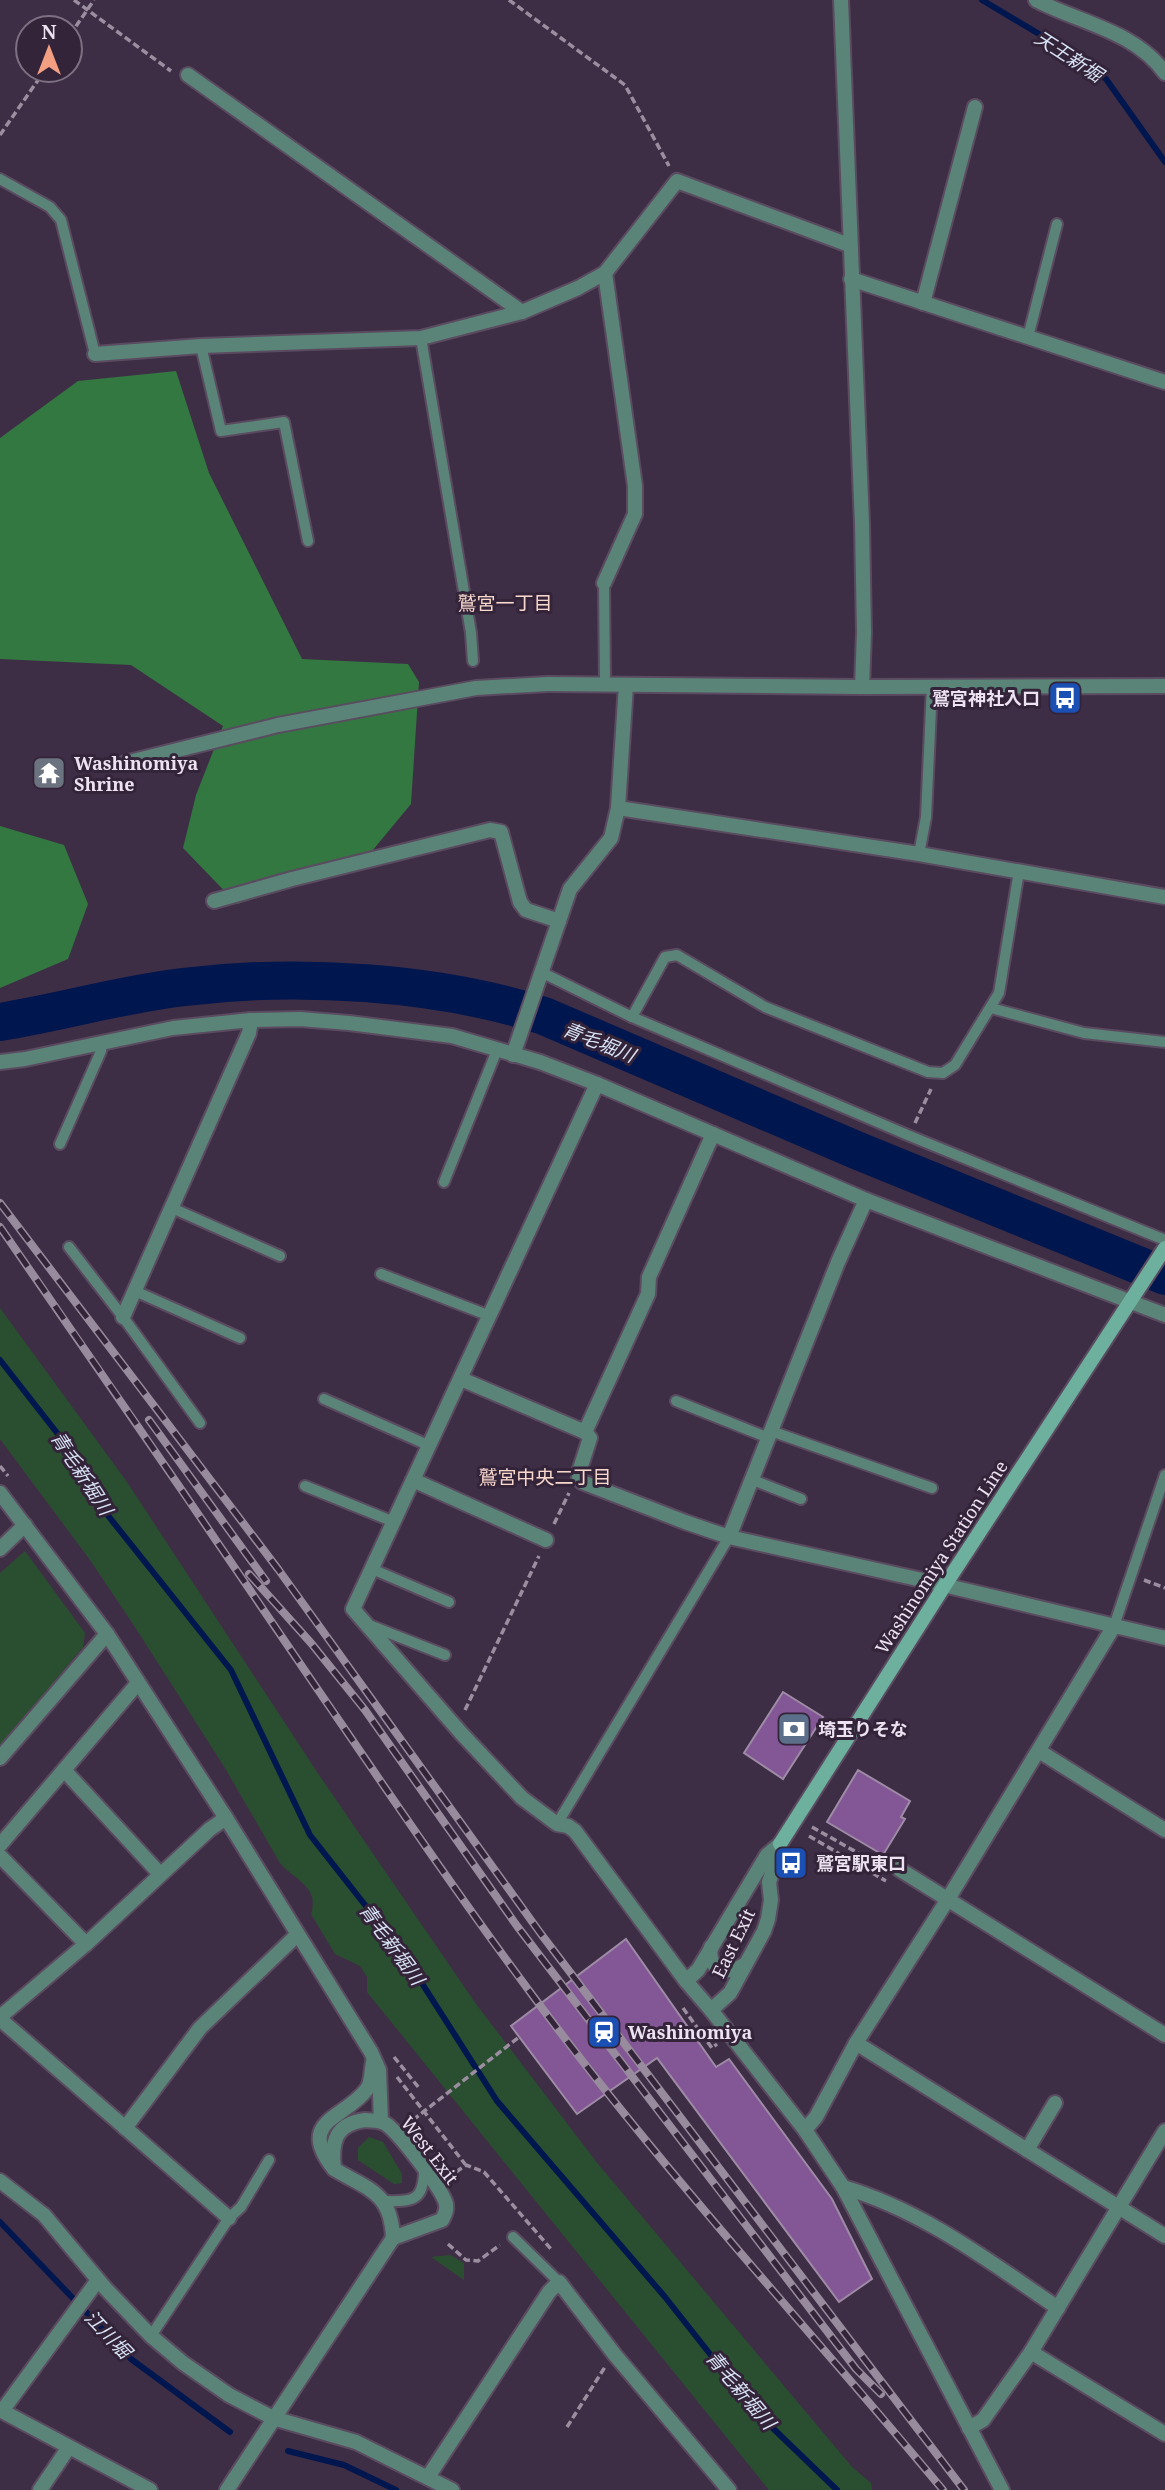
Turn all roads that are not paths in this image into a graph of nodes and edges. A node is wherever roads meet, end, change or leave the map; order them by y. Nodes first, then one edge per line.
1 (841, 0) edge
2 (1037, 0) edge
3 (1165, 73) edge
4 (188, 75) road end
5 (975, 107) dead end
6 (0, 179) edge
7 (1057, 224) dead end
8 (849, 245) junction
9 (604, 273) junction
10 (850, 279) junction
11 (923, 303) junction
12 (522, 312) junction
13 (1027, 337) junction
14 (421, 338) junction
15 (201, 346) junction
16 (95, 354) joint
17 (1165, 382) edge
18 (308, 541) dead end
19 (604, 583) joint
20 (473, 661) dead end
21 (604, 684) junction
22 (626, 685) junction
23 (1165, 685) edge
24 (932, 686) junction
25 (862, 687) junction
26 (125, 763) dead end
27 (618, 808) junction
28 (919, 855) junction
29 (1019, 871) junction
30 (1165, 897) edge
31 (214, 901) dead end
32 (559, 921) junction
33 (541, 978) junction
34 (991, 1008) junction
35 (632, 1017) junction
36 (251, 1020) junction
37 (102, 1042) junction
38 (1165, 1042) edge
39 (516, 1049) junction
40 (497, 1050) junction
41 (0, 1062) edge
42 (597, 1084) junction
43 (713, 1134) junction
44 (60, 1144) dead end
45 (444, 1182) dead end
46 (866, 1200) junction
47 (172, 1208) junction
48 (1165, 1240) edge
49 (69, 1247) dead end
50 (1165, 1248) edge
51 (279, 1256) dead end
52 (381, 1274) dead end
53 (135, 1291) junction
54 (1133, 1297) junction
55 (1165, 1315) edge
56 (490, 1316) junction
57 (122, 1317) junction
58 (240, 1338) dead end
59 (461, 1379) junction
60 (324, 1399) dead end
61 (676, 1401) dead end
62 (200, 1423) dead end
63 (584, 1432) junction
64 (770, 1434) junction
65 (430, 1446) junction
66 (1165, 1475) edge
67 (413, 1480) junction
68 (752, 1480) junction
69 (305, 1486) dead end
70 (932, 1488) dead end
71 (0, 1493) edge
72 (801, 1499) dead end
73 (394, 1522) junction
74 (25, 1525) junction
75 (729, 1537) junction
76 (546, 1540) road end
77 (0, 1549) edge
78 (372, 1569) junction
79 (945, 1585) junction
80 (449, 1602) dead end
81 (367, 1624) junction
82 (1114, 1626) junction
83 (107, 1634) junction
84 (1165, 1638) edge
85 (445, 1655) dead end
86 (138, 1683) junction
87 (1039, 1751) junction
88 (0, 1758) edge
89 (64, 1770) junction
90 (226, 1818) junction
91 (557, 1824) junction
92 (1165, 1830) edge
93 (780, 1844) junction
94 (0, 1845) edge
95 (0, 1856) edge
96 (899, 1869) road end
97 (160, 1874) junction
98 (948, 1899) junction
99 (298, 1935) junction
100 (86, 1944) junction
101 (712, 1946) junction
102 (746, 1964) junction
103 (686, 1981) junction
104 (711, 2010) junction
105 (0, 2018) edge
106 (1165, 2035) edge
107 (856, 2043) junction
108 (374, 2058) junction
109 (1055, 2103) dead end
110 (381, 2121) junction
111 (125, 2128) junction
112 (805, 2130) junction
113 (1165, 2131) edge
114 (1161, 2148) edge
115 (1027, 2150) junction
116 (269, 2160) dead end
117 (334, 2169) junction
118 (424, 2169) junction
119 (0, 2181) edge
120 (843, 2187) junction
121 (385, 2201) junction
122 (1119, 2207) junction
123 (229, 2218) junction
124 (1165, 2236) edge
125 (393, 2238) junction
126 (509, 2238) road end
127 (98, 2280) junction
128 (559, 2282) junction
129 (1058, 2308) junction
130 (151, 2336) junction
131 (1031, 2352) junction
132 (1, 2410) edge
133 (274, 2418) junction
134 (969, 2428) junction
135 (1165, 2434) edge
136 (69, 2447) junction
137 (428, 2477) junction
138 (40, 2490) edge
139 (150, 2490) edge
140 (227, 2490) edge
141 (452, 2490) edge
142 (729, 2490) edge
143 (1002, 2490) edge

1 - 8 street
2 - 3 street
4 - 12 street
5 - 11 street
6 - 16 lane
7 - 13 lane
8 - 9 street
8 - 10 street
9 - 12 street
9 - 19 street
10 - 11 street
10 - 25 street
11 - 13 street
12 - 14 street
13 - 17 street
14 - 15 street
14 - 20 lane
15 - 16 street
15 - 18 lane
19 - 21 lane
21 - 22 street
21 - 26 street
22 - 25 street
22 - 27 street
23 - 24 street
24 - 25 street
24 - 28 lane
27 - 28 street
27 - 32 street
28 - 29 street
29 - 30 street
29 - 34 lane
31 - 32 street
32 - 33 street
33 - 35 lane
33 - 39 street
34 - 35 lane
34 - 38 lane
35 - 48 lane
36 - 37 street
36 - 40 street
36 - 47 street
37 - 41 street
37 - 44 lane
39 - 40 street
39 - 42 street
40 - 45 lane
42 - 43 street
42 - 56 street
43 - 46 street
43 - 63 street
46 - 54 street
46 - 64 street
47 - 51 lane
47 - 53 street
49 - 57 lane
50 - 54 main road, Washinomiya Station Line
52 - 56 lane
53 - 57 street
53 - 58 lane
54 - 55 street
54 - 79 main road, Washinomiya Station Line
56 - 59 street
57 - 62 lane
59 - 63 street
59 - 65 street
60 - 65 lane
61 - 64 lane
63 - 75 street
64 - 68 street
64 - 70 lane
65 - 67 street
66 - 82 lane
67 - 73 street
67 - 76 street
68 - 72 lane
68 - 75 street
69 - 73 lane
71 - 74 street
73 - 78 street
74 - 77 street
74 - 83 street
75 - 79 street
75 - 91 lane
78 - 80 lane
78 - 81 street
79 - 82 street
79 - 93 main road, Washinomiya Station Line
81 - 85 lane
81 - 91 street
82 - 84 street
82 - 87 street
83 - 86 street
83 - 88 street
86 - 89 street
86 - 90 street
87 - 92 street
87 - 98 street
89 - 94 street
89 - 97 street
90 - 97 street
90 - 99 street
91 - 103 street
93 - 101 street, East Exit
93 - 102 street, East Exit
95 - 100 street
96 - 98 street
97 - 100 street
98 - 106 street
98 - 107 street
99 - 108 street
99 - 111 street
100 - 105 street
101 - 102 street
101 - 103 street, East Exit
102 - 104 street, East Exit
103 - 104 street, East Exit
104 - 112 street
105 - 111 street
107 - 112 street
107 - 115 street
108 - 110 street
108 - 117 street
109 - 115 street
110 - 117 street, West Exit
110 - 118 street, West Exit
111 - 123 street
112 - 120 street
113 - 114 street
114 - 122 street
115 - 122 street
116 - 123 lane
117 - 121 street
118 - 121 lane
118 - 125 street, West Exit
119 - 127 street
120 - 129 street
120 - 134 street
121 - 125 street
122 - 124 street
122 - 129 street
123 - 130 lane
125 - 133 street
126 - 128 lane
127 - 130 street
127 - 132 street
128 - 137 street
128 - 142 street
129 - 131 street
130 - 133 street
131 - 134 street
131 - 135 street
132 - 136 street
133 - 137 street
133 - 140 street
134 - 143 street
136 - 138 street
136 - 139 street
137 - 141 street

